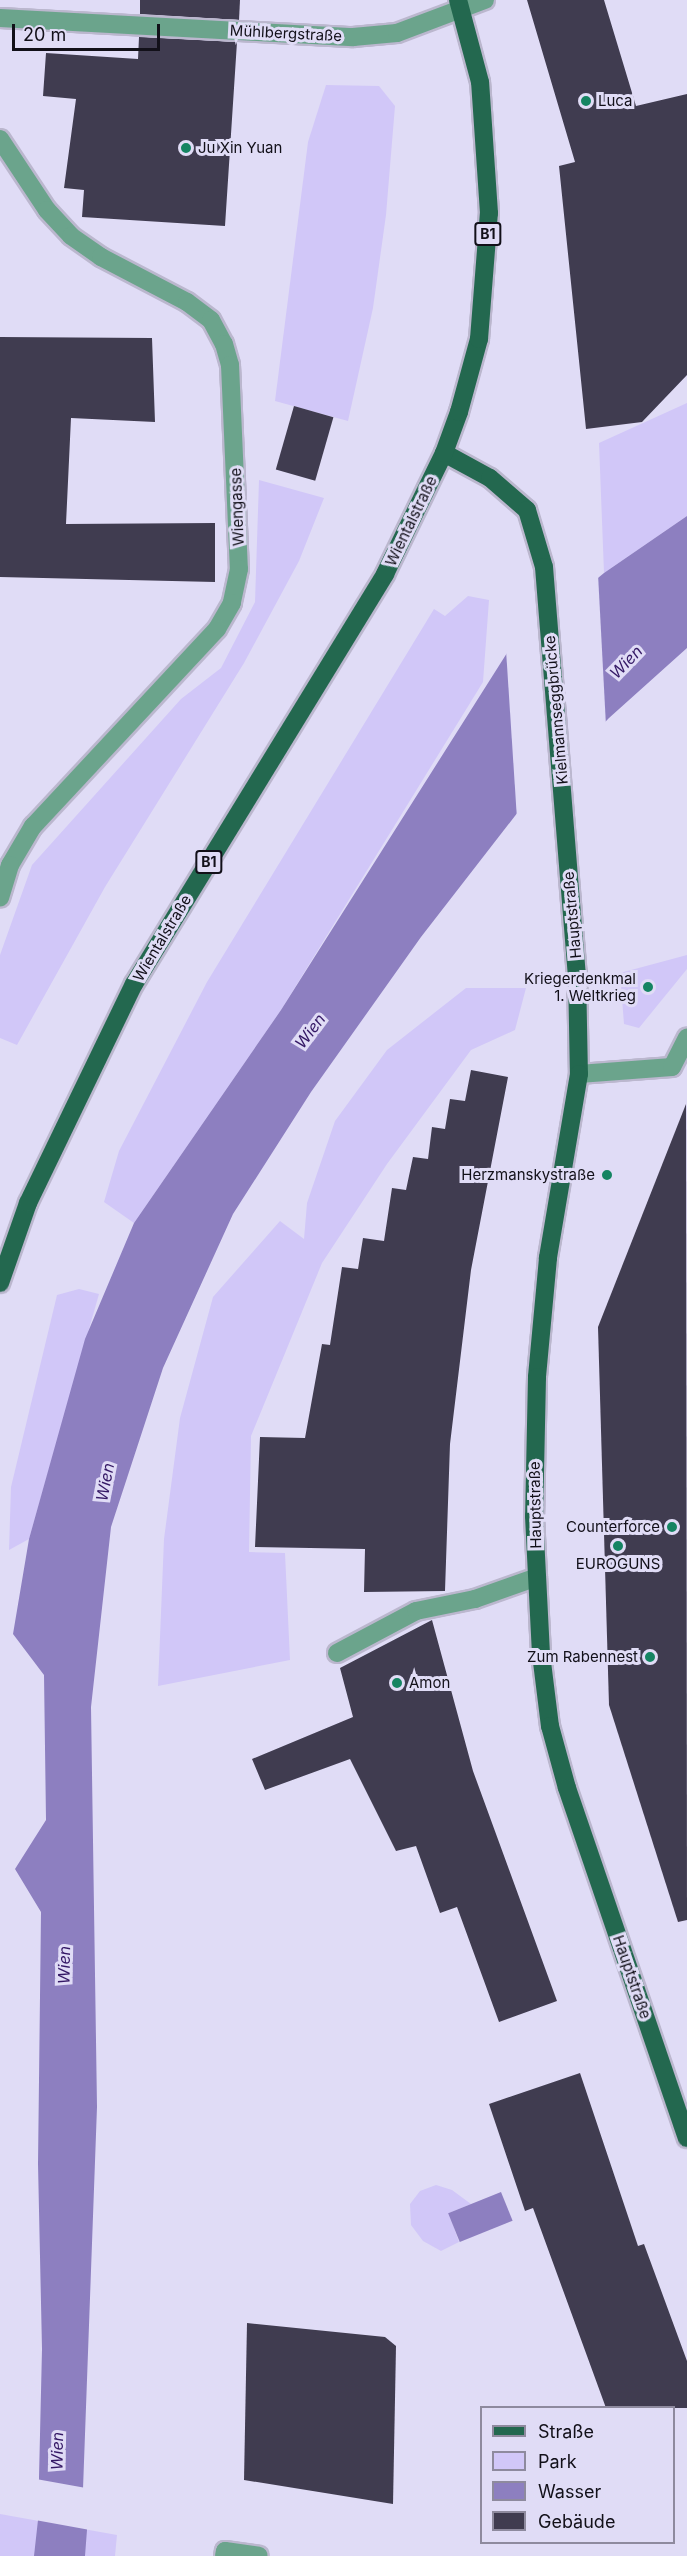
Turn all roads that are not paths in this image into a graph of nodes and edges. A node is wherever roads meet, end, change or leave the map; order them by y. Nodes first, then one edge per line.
1 (485, 0) edge
2 (459, 6) edge
3 (0, 18) edge
4 (0, 139) edge
5 (444, 453) junction
6 (567, 853) joint
7 (5, 866) edge
8 (0, 897) edge
9 (687, 1038) edge
10 (680, 1069) edge
11 (579, 1074) junction
12 (0, 1282) edge
13 (537, 1577) junction
14 (338, 1653) dead end
15 (687, 2138) edge
16 (224, 2556) edge
17 (259, 2556) edge

1 - 2 street, Mühlbergstraße
2 - 3 street, Mühlbergstraße
2 - 5 main road, B1
4 - 7 street, Wiengasse
5 - 6 main road, Kielmannseggbrücke
5 - 12 main road, Wientalstraße / B1
6 - 11 main road, Hauptstraße
7 - 8 street, Wiengasse
9 - 10 street
10 - 11 street
11 - 13 main road, Hauptstraße
13 - 14 street
13 - 15 main road, Hauptstraße
16 - 17 street

